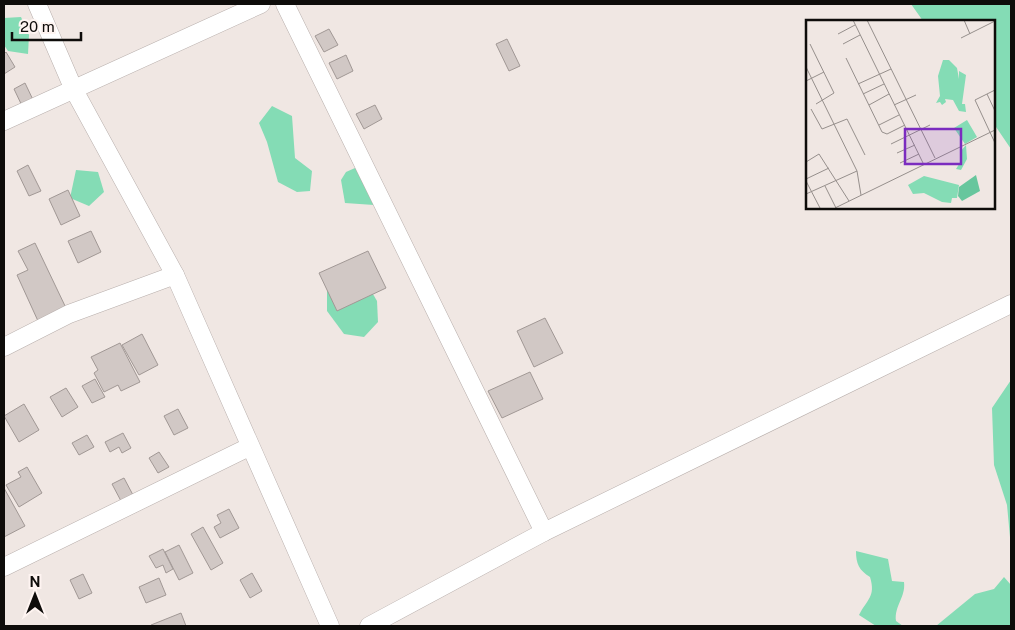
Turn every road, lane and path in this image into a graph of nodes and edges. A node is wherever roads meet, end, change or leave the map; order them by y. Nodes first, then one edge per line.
1 (37, 4) edge
2 (261, 4) edge
3 (285, 4) edge
4 (74, 90) junction
5 (4, 121) edge
6 (175, 275) junction
7 (1011, 304) edge
8 (4, 347) edge
9 (249, 447) junction
10 (544, 532) junction
11 (4, 567) edge
12 (330, 626) edge
13 (369, 626) edge

1 - 4 street
2 - 4 street
3 - 10 street
4 - 5 street
4 - 6 street
6 - 8 street
6 - 9 street
7 - 10 street
9 - 11 street
9 - 12 street
10 - 13 street

